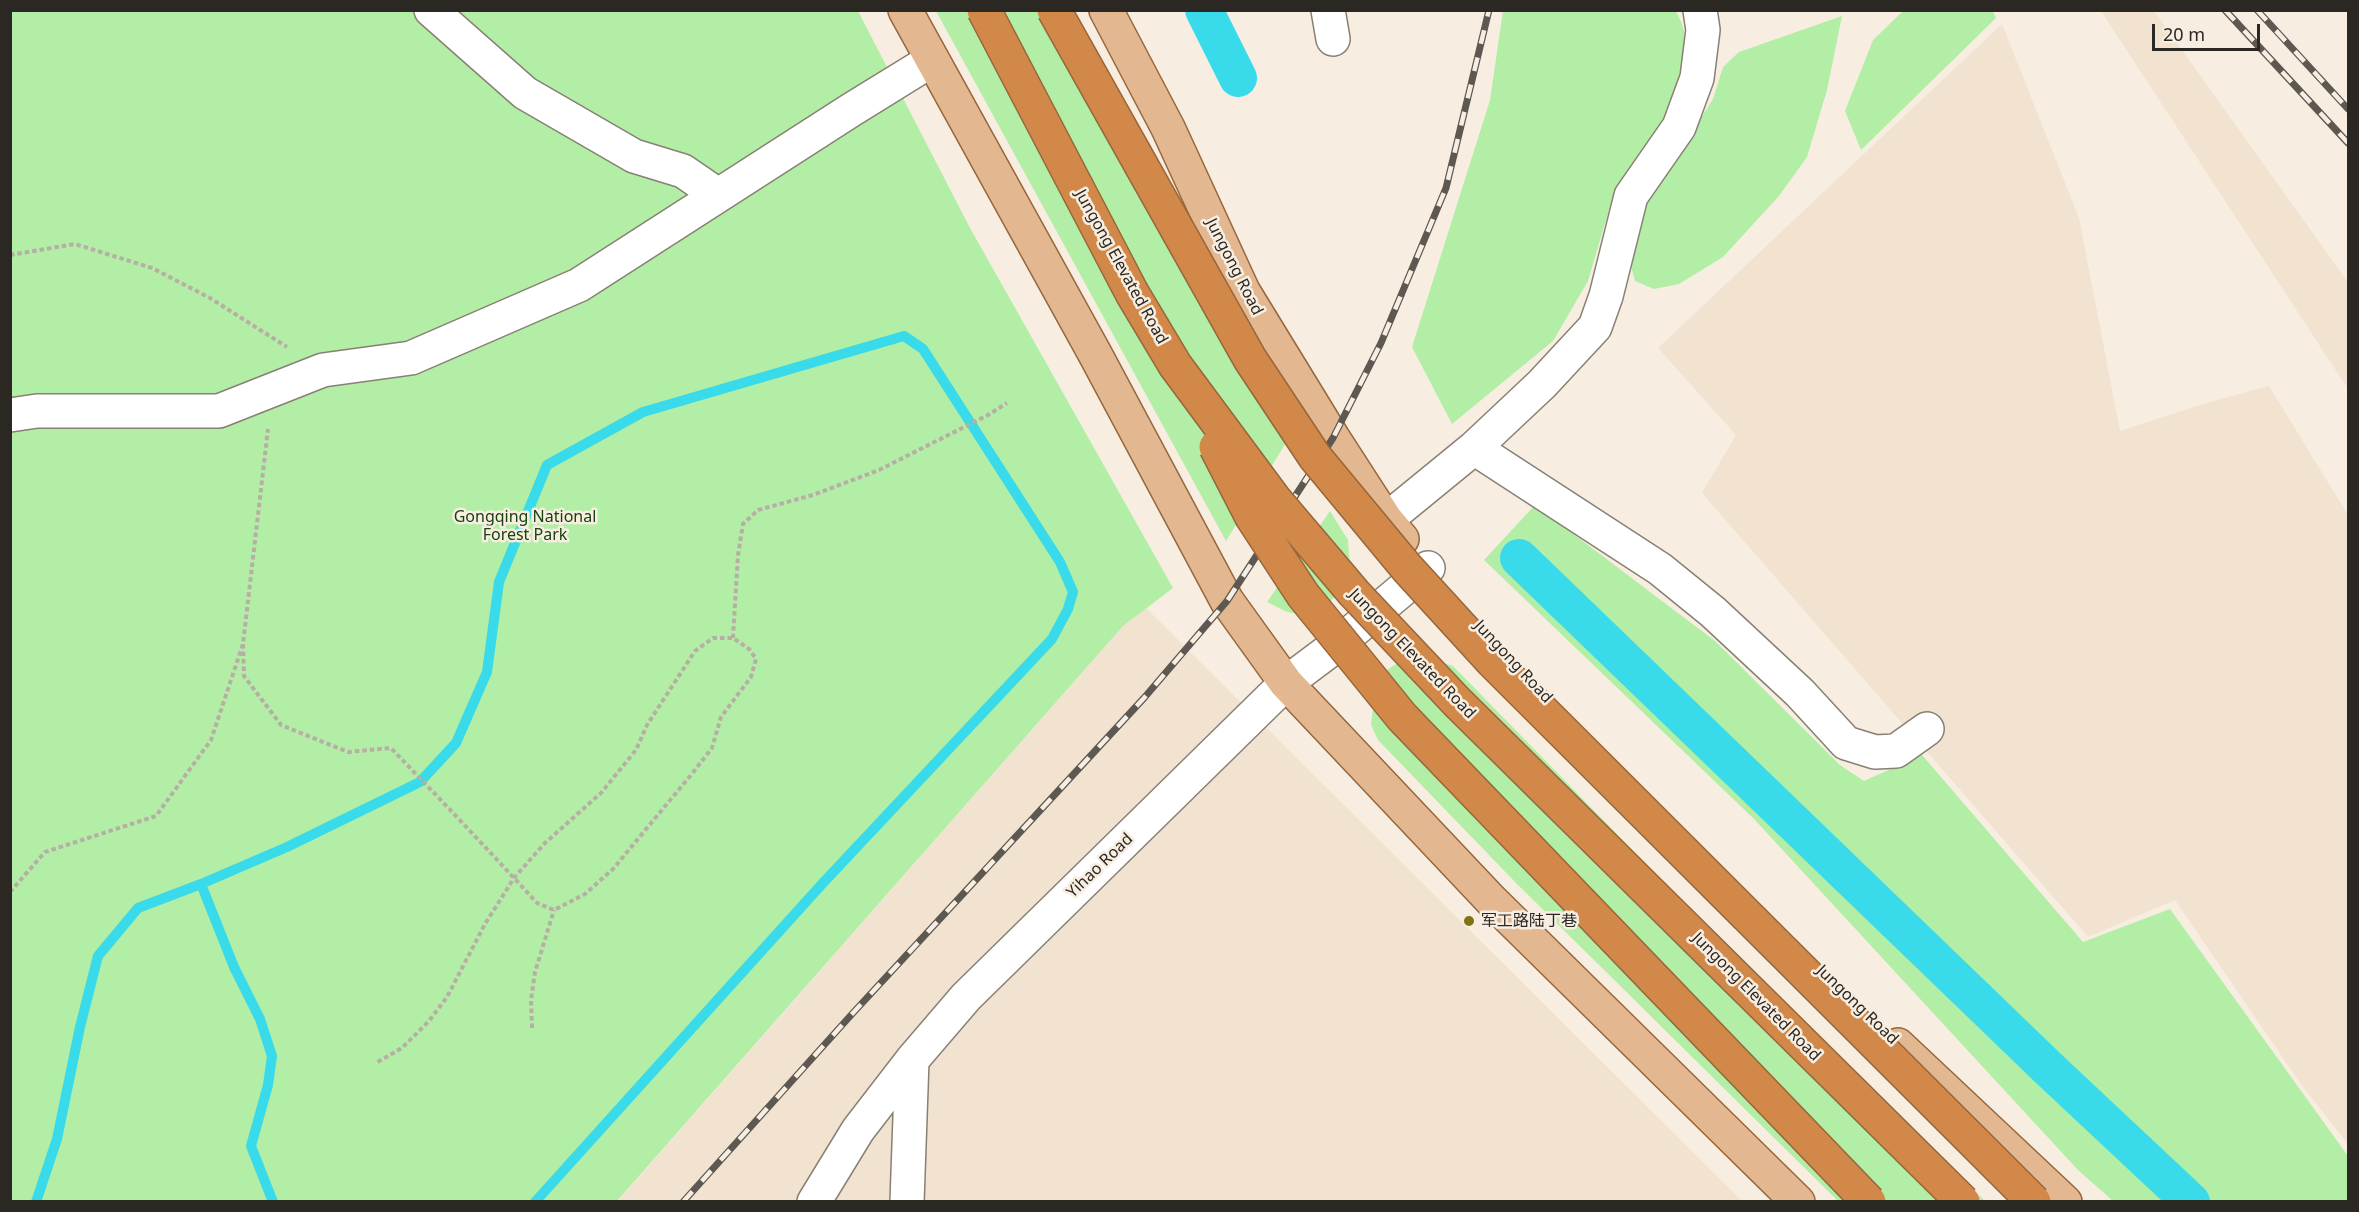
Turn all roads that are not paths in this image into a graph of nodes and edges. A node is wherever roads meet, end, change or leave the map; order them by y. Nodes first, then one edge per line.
1 (431, 10) edge
2 (905, 10) edge
3 (984, 10) edge
4 (1054, 10) edge
5 (1106, 10) edge
6 (1700, 10) edge
7 (932, 60) junction
8 (718, 195) junction
9 (1175, 366) junction
10 (10, 414) edge
11 (1474, 448) junction
12 (1386, 520) junction
13 (1428, 568) junction
14 (1286, 684) junction
15 (1927, 729) dead end
16 (912, 1060) junction
17 (814, 1202) edge
18 (908, 1202) edge
19 (1798, 1202) edge
20 (1869, 1202) edge
21 (1963, 1202) edge
22 (2034, 1202) edge
23 (2065, 1202) edge

1 - 8 street
2 - 7 main road
3 - 9 highway, Jungong Elevated Road, bridge
4 - 22 highway, bridge
5 - 12 main road, Jungong Road
6 - 11 street
7 - 8 street
7 - 14 main road
8 - 10 street
9 - 20 highway, bridge
9 - 21 highway, Jungong Elevated Road, bridge
11 - 12 street
11 - 15 street
12 - 13 main road, Jungong Road
13 - 14 street, Yihao Road
13 - 23 main road, Jungong Road
14 - 16 street, Yihao Road
14 - 19 main road
16 - 17 street, Yihao Road
16 - 18 street

